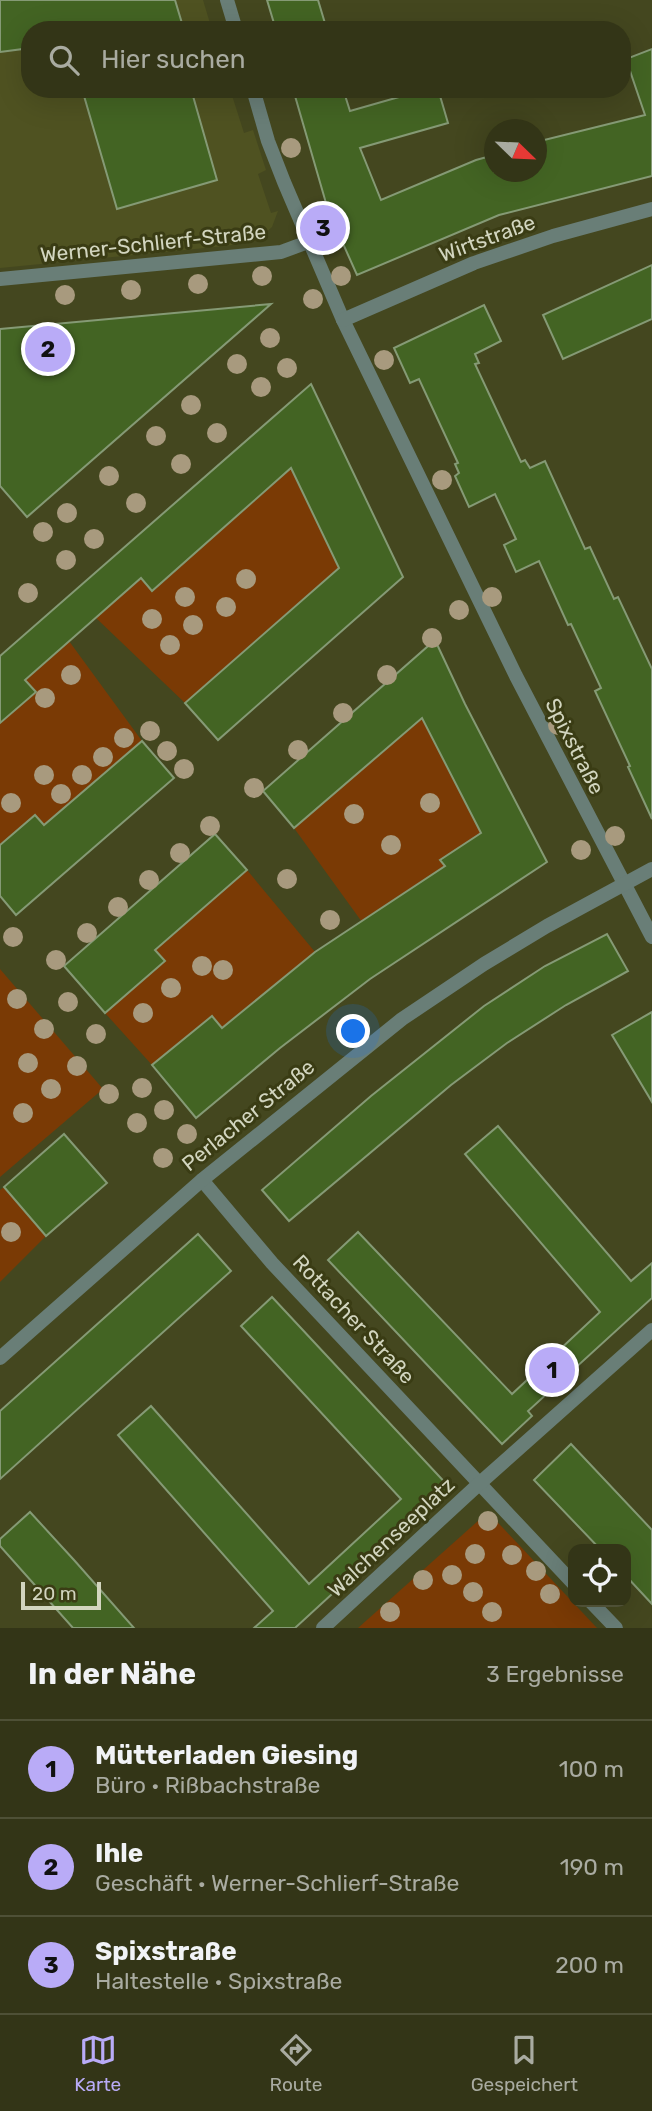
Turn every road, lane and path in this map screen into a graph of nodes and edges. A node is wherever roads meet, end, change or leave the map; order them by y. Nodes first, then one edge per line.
1 (227, 0) edge
2 (233, 21) edge
3 (256, 98) edge
4 (652, 209) edge
5 (308, 242) junction
6 (0, 279) edge
7 (343, 320) junction
8 (652, 869) edge
9 (623, 884) junction
10 (652, 937) edge
11 (202, 1180) junction
12 (652, 1330) edge
13 (0, 1358) edge
14 (480, 1483) junction
15 (568, 1578) edge
16 (596, 1607) edge
17 (323, 1628) edge
18 (615, 1628) edge

1 - 2 street
3 - 5 street, Spixstraße
4 - 7 street, Wirtstraße
5 - 6 street, Werner-Schlierf-Straße
5 - 7 street, Spixstraße
7 - 9 street, Spixstraße
8 - 9 street, Perlacher Straße
9 - 10 street, Spixstraße
9 - 11 street, Perlacher Straße
11 - 13 street, Perlacher Straße
11 - 14 street, Rottacher Straße
12 - 14 street
14 - 15 street, Walchenseeplatz
14 - 17 street, Walchenseeplatz
16 - 18 street

